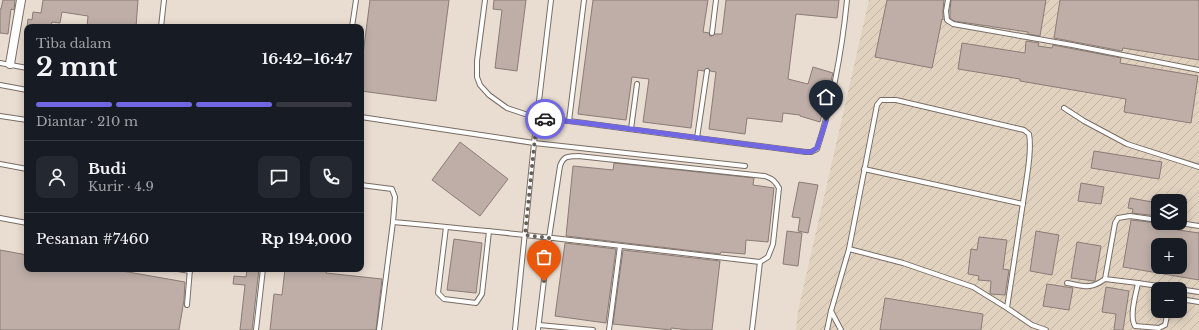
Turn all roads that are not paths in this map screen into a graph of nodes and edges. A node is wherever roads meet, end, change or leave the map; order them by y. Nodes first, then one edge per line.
1 (21, 0) edge
2 (164, 0) edge
3 (356, 0) edge
4 (484, 0) edge
5 (551, 0) edge
6 (584, 0) edge
7 (716, 0) edge
8 (847, 0) edge
9 (948, 0) edge
10 (161, 24) edge
11 (352, 24) edge
12 (712, 33) dead end
13 (0, 63) edge
14 (10, 64) junction
15 (24, 67) edge
16 (1199, 70) edge
17 (708, 71) dead end
18 (637, 84) dead end
19 (0, 85) edge
20 (24, 89) edge
21 (1064, 108) dead end
22 (0, 116) edge
23 (364, 117) edge
24 (537, 118) junction
25 (24, 120) edge
26 (569, 121) junction
27 (631, 129) junction
28 (697, 138) junction
29 (534, 142) junction
30 (0, 164) edge
31 (745, 166) dead end
32 (1199, 167) edge
33 (24, 168) edge
34 (864, 169) junction
35 (364, 185) edge
36 (1023, 204) junction
37 (0, 218) edge
38 (1151, 219) edge
39 (24, 222) edge
40 (393, 222) junction
41 (1187, 223) edge
42 (1199, 226) edge
43 (446, 227) junction
44 (489, 231) junction
45 (525, 235) junction
46 (549, 238) junction
47 (620, 246) junction
48 (849, 249) junction
49 (760, 262) junction
50 (190, 272) edge
51 (263, 272) edge
52 (1105, 279) junction
53 (1067, 283) dead end
54 (1138, 283) junction
55 (1151, 285) edge
56 (1187, 290) edge
57 (1199, 292) edge
58 (1187, 300) edge
59 (1199, 302) edge
60 (187, 305) dead end
61 (1007, 308) junction
62 (831, 311) junction
63 (1166, 318) edge
64 (539, 325) junction
65 (1032, 325) junction
66 (256, 330) edge
67 (379, 330) edge
68 (515, 330) edge
69 (538, 330) edge
70 (593, 330) edge
71 (609, 330) edge
72 (752, 330) edge
73 (827, 330) edge
74 (841, 330) edge
75 (1032, 330) edge
76 (1046, 330) edge

1 - 14 street
2 - 10 lane
3 - 11 lane
4 - 24 lane
5 - 24 lane
6 - 26 lane
7 - 12 lane
8 - 28 lane
9 - 16 lane
13 - 14 lane
14 - 15 lane
17 - 28 lane
18 - 27 lane
19 - 20 lane
21 - 32 lane
22 - 25 lane
23 - 29 lane
24 - 26 lane
24 - 29 lane
26 - 27 lane
27 - 28 lane
29 - 31 lane
29 - 45 lane
30 - 33 lane
34 - 36 lane
34 - 36 lane
34 - 48 lane
35 - 40 lane
36 - 61 lane
37 - 39 lane
38 - 52 lane
40 - 43 lane
40 - 67 lane
41 - 42 lane
43 - 44 lane
43 - 44 lane
44 - 45 lane
45 - 46 lane
45 - 68 lane
46 - 47 lane
46 - 49 lane
46 - 64 lane
47 - 49 lane
47 - 71 lane
48 - 61 lane
48 - 62 lane
49 - 72 lane
50 - 60 lane
51 - 66 lane
52 - 53 lane
52 - 54 lane
54 - 55 lane
54 - 63 lane
56 - 57 lane
58 - 59 lane
61 - 65 lane
62 - 73 lane
62 - 74 lane
64 - 69 lane
64 - 70 lane
65 - 75 lane
65 - 76 lane

